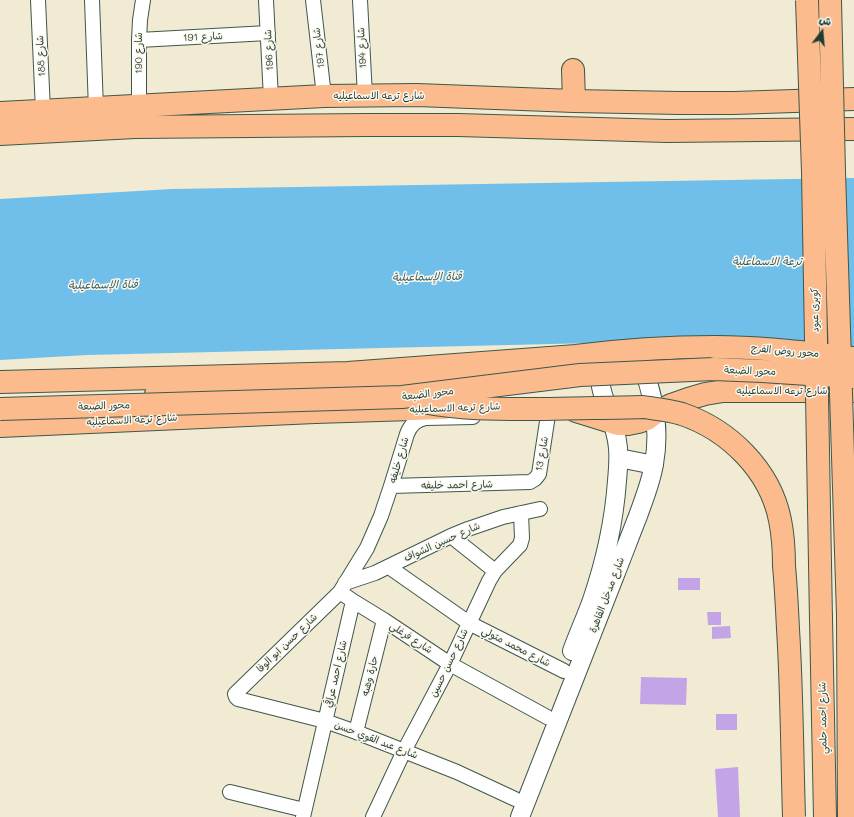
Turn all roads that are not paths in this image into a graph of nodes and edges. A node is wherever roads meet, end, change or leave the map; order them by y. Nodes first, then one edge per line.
1 (38, 0) edge
2 (92, 0) edge
3 (143, 0) edge
4 (266, 0) edge
5 (313, 0) edge
6 (360, 0) edge
7 (371, 0) edge
8 (807, 0) edge
9 (830, 0) edge
10 (361, 21) junction
11 (268, 33) junction
12 (139, 40) junction
13 (573, 70) dead end
14 (324, 96) junction
15 (365, 96) junction
16 (271, 99) junction
17 (854, 99) edge
18 (574, 101) junction
19 (139, 106) junction
20 (96, 109) junction
21 (43, 111) junction
22 (0, 113) edge
23 (854, 129) edge
24 (0, 134) edge
25 (854, 358) edge
26 (642, 366) junction
27 (599, 369) junction
28 (854, 369) edge
29 (854, 377) edge
30 (0, 382) edge
31 (854, 391) edge
32 (402, 398) junction
33 (0, 402) edge
34 (0, 409) edge
35 (655, 413) junction
36 (548, 415) junction
37 (612, 421) junction
38 (0, 426) edge
39 (619, 458) junction
40 (654, 465) junction
41 (524, 483) joint
42 (391, 486) junction
43 (540, 509) dead end
44 (521, 513) junction
45 (451, 536) junction
46 (389, 567) junction
47 (494, 571) junction
48 (342, 587) junction
49 (353, 601) junction
50 (821, 619) joint
51 (384, 620) junction
52 (469, 623) junction
53 (450, 664) junction
54 (564, 671) junction
55 (235, 694) joint
56 (546, 716) junction
57 (325, 721) junction
58 (356, 732) junction
59 (404, 751) junction
60 (852, 774) edge
61 (230, 792) dead end
62 (518, 813) edge
63 (303, 814) edge
64 (372, 817) edge
65 (794, 817) edge
66 (825, 817) edge
67 (849, 817) edge

1 - 21 street, شارع 188
2 - 20 street
3 - 12 street, شارع 190
4 - 11 street, شارع 196
5 - 14 street, شارع 197
6 - 10 street, شارع 194
7 - 10 street
8 - 50 main road, كوبرى عبود, bridge
9 - 60 main road, bridge
10 - 15 street, شارع 194
11 - 12 street, شارع 191
11 - 16 street, شارع 196
12 - 19 street, شارع 190
13 - 18 main road
14 - 15 main road, شارع ترعه الاسماعيليه
14 - 16 main road, شارع ترعه الاسماعيليه
15 - 18 main road, شارع ترعه الاسماعيليه
16 - 19 main road, شارع ترعه الاسماعيليه
17 - 18 main road, شارع ترعه الاسماعيليه
19 - 20 main road, شارع ترعه الاسماعيليه
20 - 21 main road, شارع ترعه الاسماعيليه
21 - 22 main road, شارع ترعه الاسماعيليه
23 - 24 main road
25 - 30 main road, محور روض الفرج, bridge
26 - 27 main road
26 - 28 main road
26 - 35 street, شارع مدخل القاهرة
27 - 33 main road
27 - 37 street, شارع مدخل القاهرة
29 - 32 main road, محور الضبعة, bridge
31 - 35 main road, شارع ترعه الاسماعيليه
32 - 34 main road, محور الضبعة, bridge
32 - 65 main road, bridge
35 - 37 main road, شارع ترعه الاسماعيليه
35 - 40 street, شارع مدخل القاهرة
36 - 37 street, شارع خليفه
36 - 41 street, شارع 13
36 - 42 street, شارع خليفه
37 - 38 main road, شارع ترعه الاسماعيليه
37 - 39 street, شارع مدخل القاهرة
39 - 40 street
39 - 54 street, شارع مدخل القاهرة
40 - 62 street, شارع مدخل القاهرة
41 - 42 street, شارع احمد خليفه
42 - 48 street, شارع خليفه
43 - 44 street, شارع حسين الشواف
44 - 45 street, شارع حسين الشواف
44 - 47 street, شارع حسن حسين
45 - 46 street, شارع حسين الشواف
45 - 47 street
46 - 48 street, شارع حسين الشواف
46 - 52 street, شارع محمد متولي
47 - 52 street, شارع حسن حسين
48 - 49 street, شارع فرغلي
48 - 55 street, شارع حسن ابو الوفا
49 - 51 street, شارع فرغلي
49 - 57 street, شارع احمد عراقي
50 - 66 main road, شارع احمد حلمي
51 - 53 street, شارع فرغلي
51 - 58 street, حارة وهبه
52 - 53 street, شارع حسن حسين
52 - 54 street, شارع محمد متولي
53 - 56 street, شارع فرغلي
53 - 59 street, شارع حسن حسين
54 - 56 street, شارع مدخل القاهرة
55 - 57 street, شارع عبد القوي حسن
56 - 62 street, شارع مدخل القاهرة
57 - 58 street, شارع عبد القوي حسن
57 - 63 street, شارع احمد عراقي
58 - 59 street, شارع عبد القوي حسن
59 - 62 street, شارع عبد القوي حسن
59 - 64 street, شارع حسن حسين
60 - 67 main road
61 - 63 street

